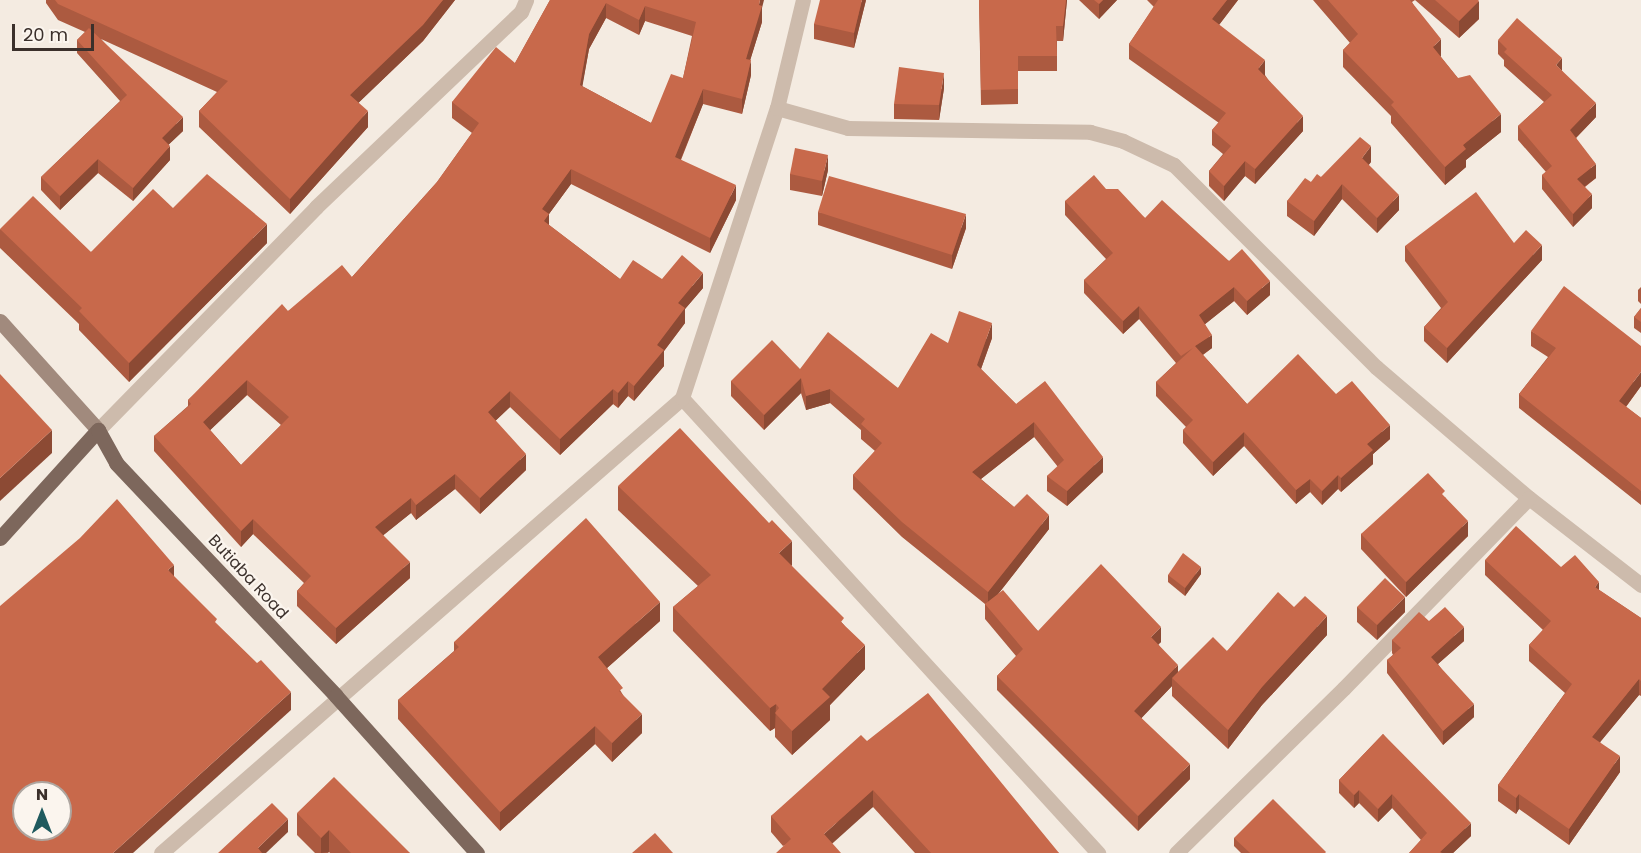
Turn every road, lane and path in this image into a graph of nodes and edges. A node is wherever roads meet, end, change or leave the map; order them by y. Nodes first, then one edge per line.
1 (526, 0) edge
2 (803, 0) edge
3 (777, 108) junction
4 (0, 321) edge
5 (682, 398) junction
6 (98, 430) junction
7 (1529, 498) junction
8 (0, 538) edge
9 (1641, 585) edge
10 (336, 696) junction
11 (161, 853) edge
12 (477, 853) edge
13 (1098, 853) edge
14 (1176, 853) edge

1 - 6 street
2 - 3 street
3 - 5 street
3 - 7 street
4 - 6 main road, Butiaba Road
5 - 10 street
5 - 13 street
6 - 8 main road
6 - 10 main road, Butiaba Road
7 - 9 street
7 - 14 street
10 - 11 street
10 - 12 main road, Butiaba Road

